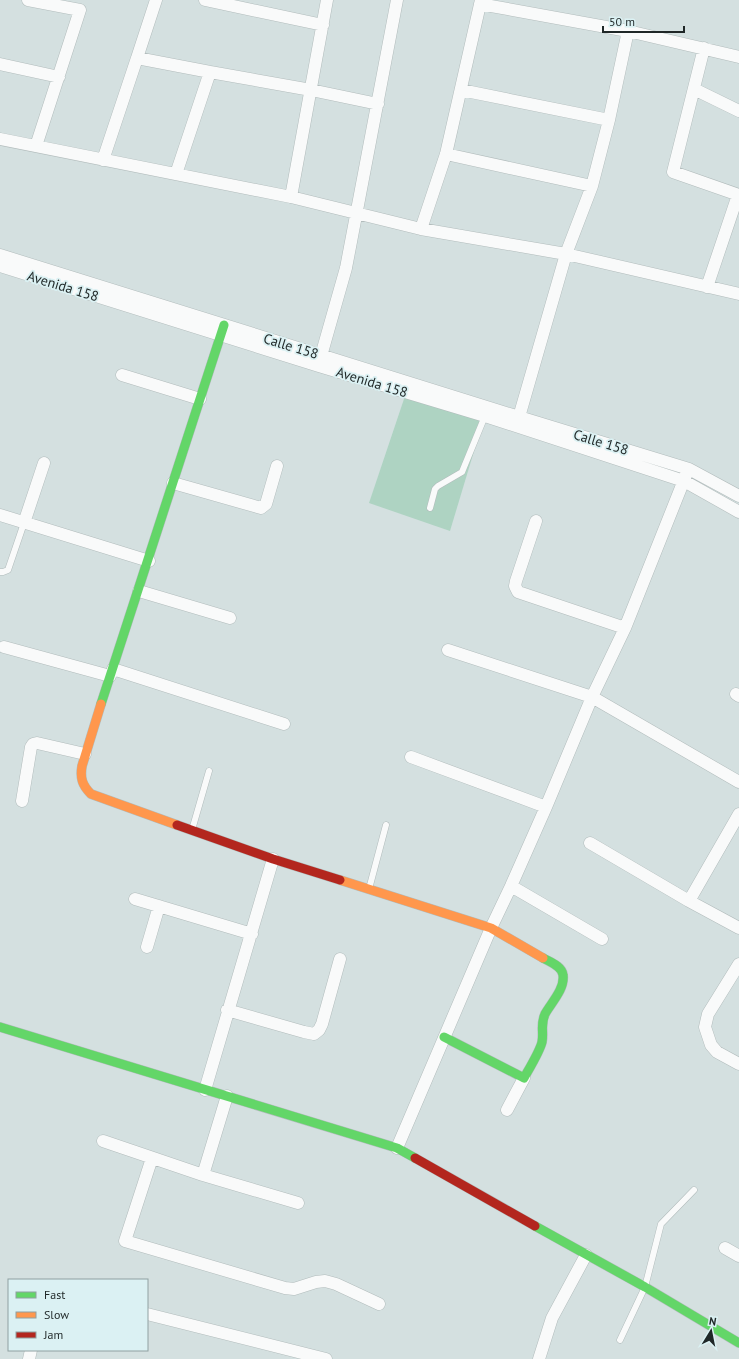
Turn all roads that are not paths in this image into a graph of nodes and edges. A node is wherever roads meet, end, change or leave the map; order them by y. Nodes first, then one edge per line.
1 (28, 0) edge
2 (156, 0) edge
3 (205, 0) edge
4 (327, 0) edge
5 (397, 0) edge
6 (480, 2) edge
7 (82, 5) edge
8 (323, 25) junction
9 (628, 30) junction
10 (704, 48) junction
11 (739, 57) edge
12 (137, 58) junction
13 (0, 64) edge
14 (210, 72) junction
15 (58, 77) junction
16 (694, 89) junction
17 (311, 90) junction
18 (461, 90) junction
19 (378, 104) junction
20 (739, 111) edge
21 (608, 120) junction
22 (0, 139) edge
23 (36, 146) junction
24 (446, 154) junction
25 (103, 160) junction
26 (176, 174) junction
27 (592, 186) junction
28 (738, 195) edge
29 (291, 198) junction
30 (357, 214) junction
31 (421, 229) junction
32 (0, 254) edge
33 (566, 254) junction
34 (0, 266) edge
35 (63, 280) junction
36 (707, 287) junction
37 (739, 294) edge
38 (223, 330) junction
39 (320, 361) junction
40 (122, 376) dead end
41 (200, 399) junction
42 (485, 416) junction
43 (518, 422) junction
44 (44, 463) dead end
45 (277, 466) dead end
46 (689, 469) junction
47 (684, 481) junction
48 (173, 483) junction
49 (739, 496) edge
50 (430, 508) dead end
51 (739, 512) edge
52 (0, 515) edge
53 (536, 521) dead end
54 (24, 523) junction
55 (149, 561) junction
56 (0, 572) edge
57 (139, 591) junction
58 (230, 618) dead end
59 (625, 628) junction
60 (4, 647) dead end
61 (448, 650) dead end
62 (112, 672) junction
63 (592, 697) junction
64 (284, 724) dead end
65 (84, 754) junction
66 (411, 757) dead end
67 (209, 771) dead end
68 (739, 782) edge
69 (22, 801) dead end
70 (546, 807) junction
71 (739, 814) edge
72 (386, 825) dead end
73 (192, 830) junction
74 (590, 843) dead end
75 (273, 859) junction
76 (511, 886) junction
77 (369, 890) junction
78 (135, 899) dead end
79 (689, 901) junction
80 (158, 906) junction
81 (491, 928) junction
82 (739, 928) edge
83 (252, 934) junction
84 (602, 939) dead end
85 (147, 947) dead end
86 (340, 959) dead end
87 (739, 964) edge
88 (227, 1010) junction
89 (0, 1027) edge
90 (444, 1037) junction
91 (739, 1064) edge
92 (524, 1078) junction
93 (204, 1090) junction
94 (227, 1096) junction
95 (507, 1110) dead end
96 (103, 1140) dead end
97 (396, 1148) junction
98 (152, 1158) junction
99 (203, 1175) junction
100 (694, 1190) dead end
101 (298, 1203) dead end
102 (726, 1248) dead end
103 (586, 1255) junction
104 (739, 1256) edge
105 (645, 1287) junction
106 (379, 1304) dead end
107 (148, 1314) edge
108 (620, 1340) dead end
109 (739, 1343) edge
110 (290, 1355) edge
111 (326, 1359) edge
112 (539, 1359) edge

1 - 7 street
2 - 12 street
3 - 8 street
4 - 8 street
5 - 19 street
6 - 9 street
6 - 18 street
7 - 15 street
8 - 17 street
9 - 10 street
9 - 21 street
10 - 11 street
10 - 16 street
12 - 14 street
12 - 25 street
13 - 15 street
14 - 17 street
14 - 26 street
15 - 23 street
16 - 20 street
16 - 28 street
17 - 19 street
17 - 29 street
18 - 21 street
18 - 24 street
19 - 30 street
21 - 27 street
22 - 23 street
23 - 25 street
24 - 27 street
24 - 31 street
25 - 26 street
26 - 29 street
27 - 33 street
28 - 36 street
29 - 30 street
30 - 31 street
30 - 39 street
31 - 33 street
32 - 35 street
33 - 36 street
33 - 43 street
34 - 35 street, Avenida 158
35 - 38 street, Avenida 158
36 - 37 street
38 - 39 street, Avenida 158
38 - 41 street
39 - 42 street, Avenida 158
39 - 43 street, Calle 158
40 - 41 street
41 - 48 street
42 - 43 street, Avenida 158
42 - 50 lane
43 - 46 street, Calle 158
43 - 47 street, Avenida 158
44 - 54 street
45 - 48 street
46 - 47 street
46 - 49 street, Calle 158
47 - 51 street, Avenida 158
47 - 59 street
48 - 55 street
52 - 54 street
53 - 59 street
54 - 55 street
54 - 56 lane
55 - 57 street
57 - 58 street
57 - 62 street
59 - 63 street
60 - 62 street
61 - 63 street
62 - 64 street
62 - 65 street
63 - 68 street
63 - 70 street
65 - 69 street
65 - 73 street
66 - 70 street
67 - 73 lane
70 - 76 street
71 - 79 street
72 - 77 lane
73 - 75 street
74 - 79 street
75 - 77 street
75 - 83 street
76 - 81 street
76 - 84 street
77 - 81 street
78 - 80 street
79 - 82 street
80 - 83 street
80 - 85 street
81 - 90 street
81 - 92 street
83 - 88 street
86 - 88 street
87 - 91 street
88 - 93 street
89 - 93 street
90 - 92 street
90 - 97 street
92 - 95 street
93 - 94 street
94 - 97 street
94 - 99 street
96 - 98 street
97 - 103 street
98 - 99 street
98 - 106 street
99 - 101 street
100 - 105 lane
102 - 104 street
103 - 105 street
103 - 112 street
105 - 108 lane
105 - 109 street
107 - 110 street
110 - 111 street

